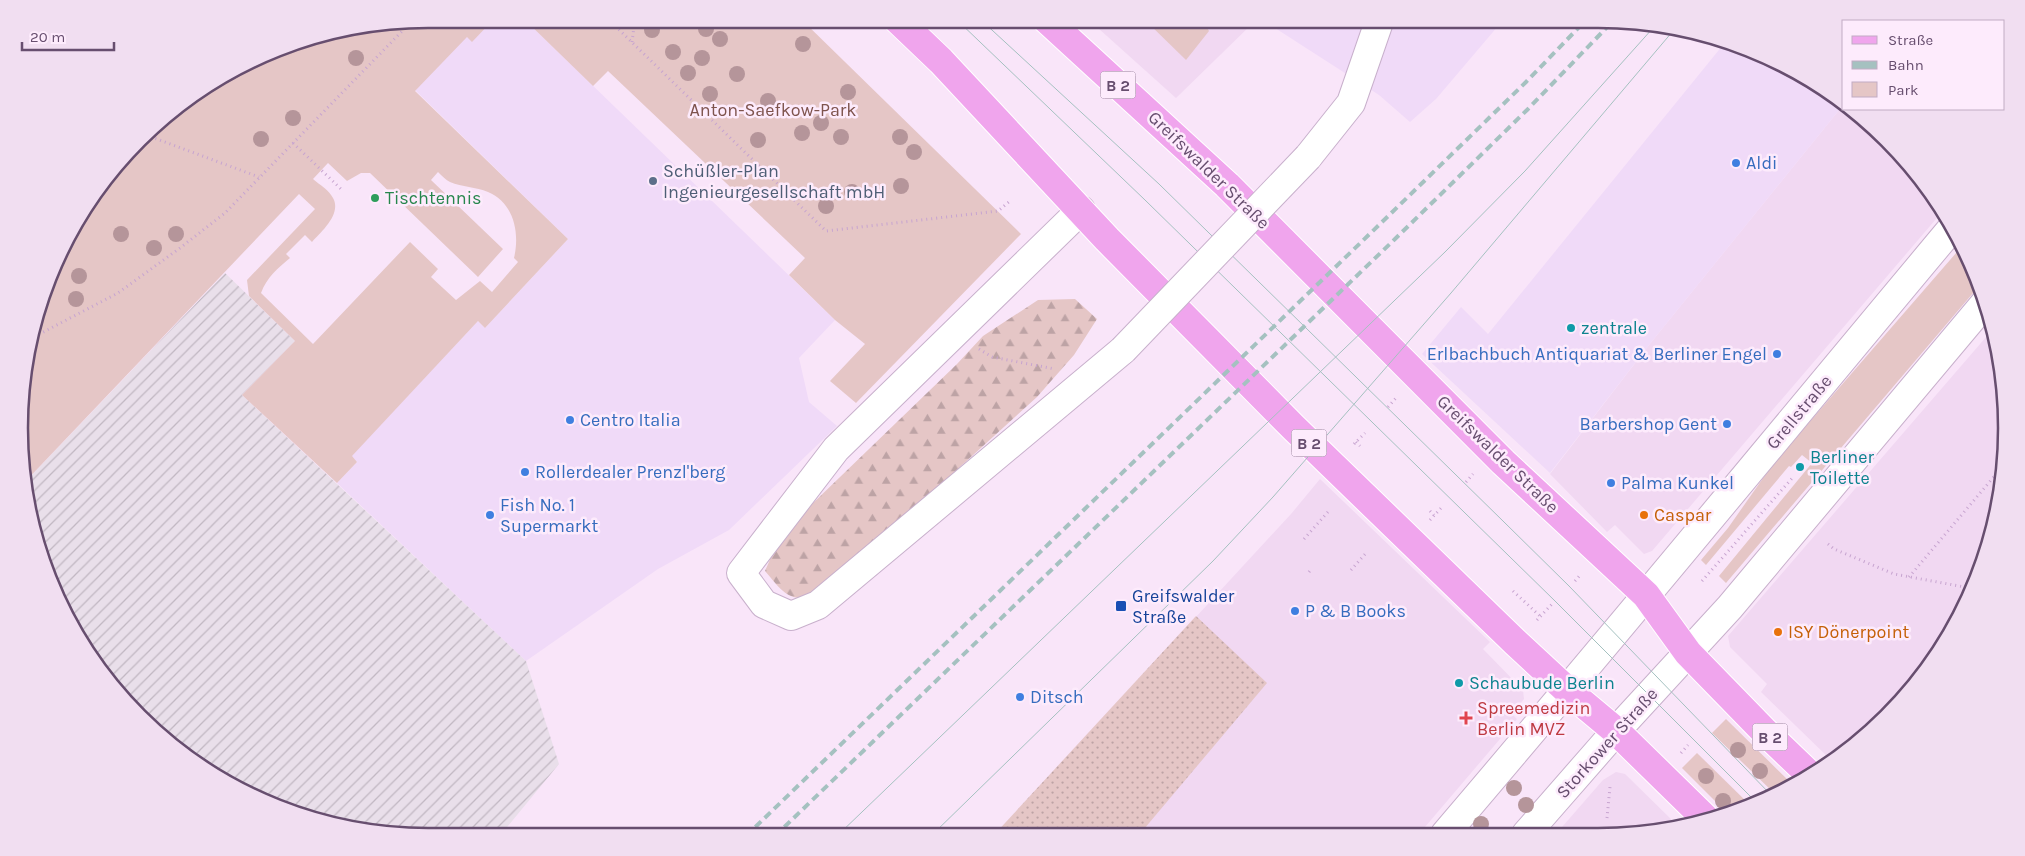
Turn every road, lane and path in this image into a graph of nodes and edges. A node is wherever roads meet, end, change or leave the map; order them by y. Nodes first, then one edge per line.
1 (405, 28) edge
2 (617, 28) edge
3 (634, 28) edge
4 (906, 28) edge
5 (1056, 28) edge
6 (1377, 28) edge
7 (632, 42) junction
8 (153, 138) edge
9 (293, 143) junction
10 (259, 176) junction
11 (341, 190) dead end
12 (1010, 201) dead end
13 (1081, 210) junction
14 (1947, 234) edge
15 (1979, 309) edge
16 (39, 335) edge
17 (992, 357) dead end
18 (1058, 369) dead end
19 (1365, 433) dead end
20 (1356, 442) junction
21 (1352, 446) dead end
22 (1360, 446) dead end
23 (1794, 476) dead end
24 (1994, 476) edge
25 (1442, 508) dead end
26 (1430, 511) dead end
27 (1328, 512) dead end
28 (1434, 515) junction
29 (1426, 524) dead end
30 (1304, 539) dead end
31 (1828, 544) dead end
32 (1367, 552) dead end
33 (1312, 568) dead end
34 (1351, 570) dead end
35 (1308, 572) dead end
36 (1697, 577) dead end
37 (1909, 577) junction
38 (1702, 581) junction
39 (1709, 587) dead end
40 (1964, 587) edge
41 (1514, 591) dead end
42 (1646, 595) junction
43 (1552, 604) dead end
44 (1540, 616) junction
45 (1536, 620) dead end
46 (1688, 653) junction
47 (1568, 691) junction
48 (1616, 731) junction
49 (1805, 770) edge
50 (1610, 787) dead end
51 (1702, 815) edge
52 (1607, 818) dead end
53 (1449, 828) edge
54 (1531, 828) edge

1 - 9 path
2 - 7 path
3 - 7 path
4 - 13 main road, B 2
5 - 42 main road, Greifswalder Straße / B 2
6 - 13 street, bridge
7 - 12 path
8 - 10 path
9 - 10 path
9 - 11 path
10 - 16 path
13 - 47 main road, B 2
14 - 42 street, Grellstraße
15 - 46 street
17 - 18 path
19 - 20 path
20 - 21 path
20 - 22 path
23 - 38 path
24 - 37 path
25 - 28 path
26 - 28 path
27 - 30 path
28 - 29 path
31 - 37 path
32 - 34 path
33 - 35 path
36 - 38 path
37 - 40 path
38 - 39 path
41 - 44 path
42 - 46 main road, Greifswalder Straße / B 2
42 - 47 street
43 - 44 path
44 - 45 path
46 - 48 street, Storkower Straße
46 - 49 main road, Greifswalder Straße / B 2
47 - 48 main road, B 2
47 - 53 street
48 - 51 main road, B 2
48 - 54 street, Storkower Straße
50 - 52 path

